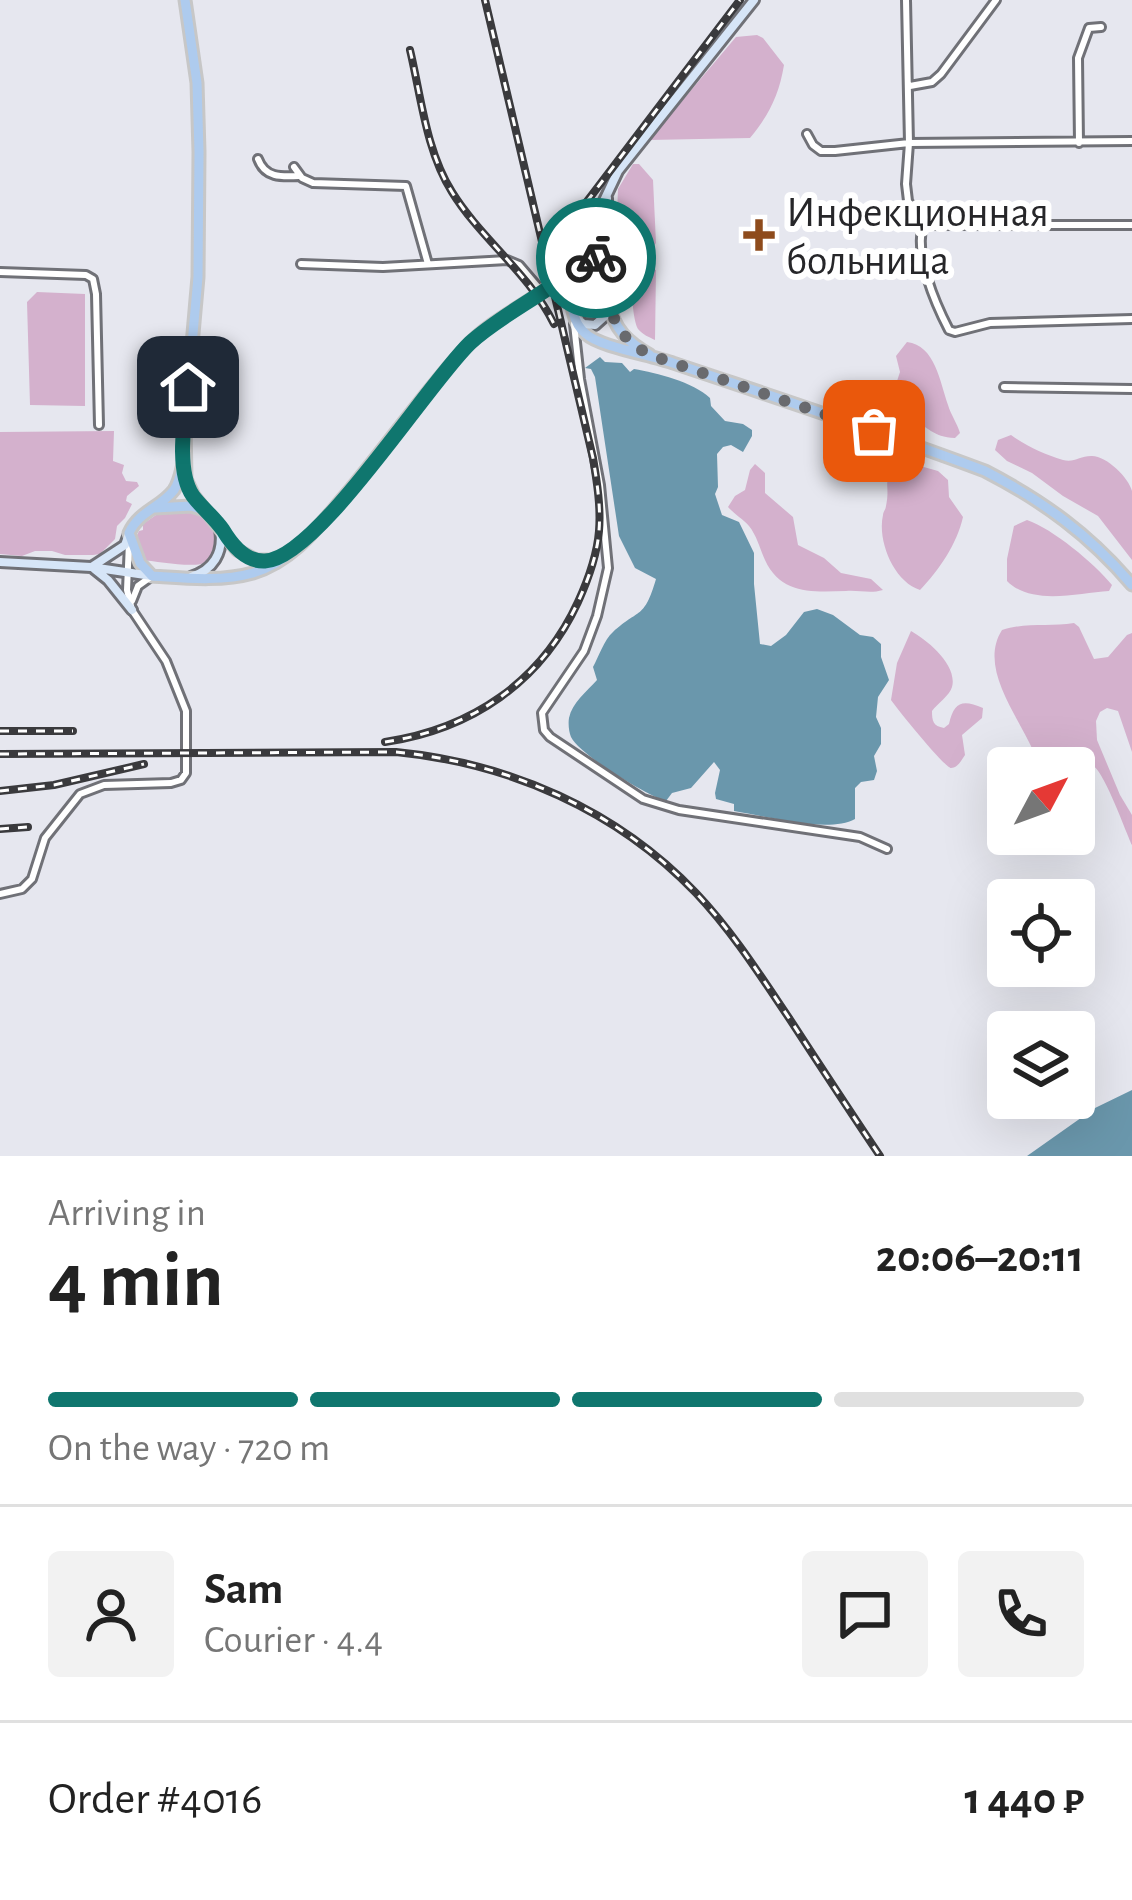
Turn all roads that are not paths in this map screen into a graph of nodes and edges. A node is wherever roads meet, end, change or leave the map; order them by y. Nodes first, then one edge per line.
1 (185, 0) edge
2 (754, 0) edge
3 (906, 0) edge
4 (996, 0) edge
5 (1101, 27) dead end
6 (910, 86) junction
7 (807, 134) dead end
8 (1132, 141) edge
9 (910, 142) junction
10 (1079, 143) junction
11 (259, 159) dead end
12 (608, 190) junction
13 (923, 225) junction
14 (1132, 225) edge
15 (428, 263) junction
16 (301, 264) dead end
17 (573, 266) junction
18 (0, 272) edge
19 (608, 274) junction
20 (542, 292) junction
21 (609, 303) junction
22 (572, 314) junction
23 (1132, 319) edge
24 (650, 355) junction
25 (1004, 387) dead end
26 (1132, 389) edge
27 (99, 425) dead end
28 (184, 460) junction
29 (150, 509) junction
30 (208, 512) junction
31 (219, 524) junction
32 (129, 533) junction
33 (294, 550) junction
34 (0, 562) edge
35 (92, 567) junction
36 (129, 572) junction
37 (152, 575) junction
38 (189, 577) junction
39 (1132, 585) edge
40 (132, 610) junction
41 (887, 849) dead end
42 (0, 894) edge

1 - 28 main road
2 - 12 street
3 - 6 street
4 - 6 street
5 - 10 street
6 - 9 street
7 - 9 street
8 - 10 street
9 - 10 street
9 - 13 street
11 - 15 street
12 - 17 street
12 - 19 street
13 - 14 street
13 - 23 street
15 - 16 street
15 - 20 street
17 - 19 main road
17 - 20 main road
17 - 22 main road
18 - 27 street
19 - 21 main road
20 - 33 main road
21 - 22 street
21 - 24 main road
22 - 24 main road
22 - 41 street
24 - 39 main road
25 - 26 street
28 - 29 main road
28 - 30 main road
29 - 30 main road
29 - 32 main road
30 - 31 main road
31 - 33 main road
31 - 38 street
32 - 35 street
32 - 36 street
32 - 37 main road
33 - 38 main road
34 - 35 street
35 - 36 street
35 - 40 street
36 - 37 street
36 - 40 street
37 - 38 main road
37 - 40 street
40 - 42 street

